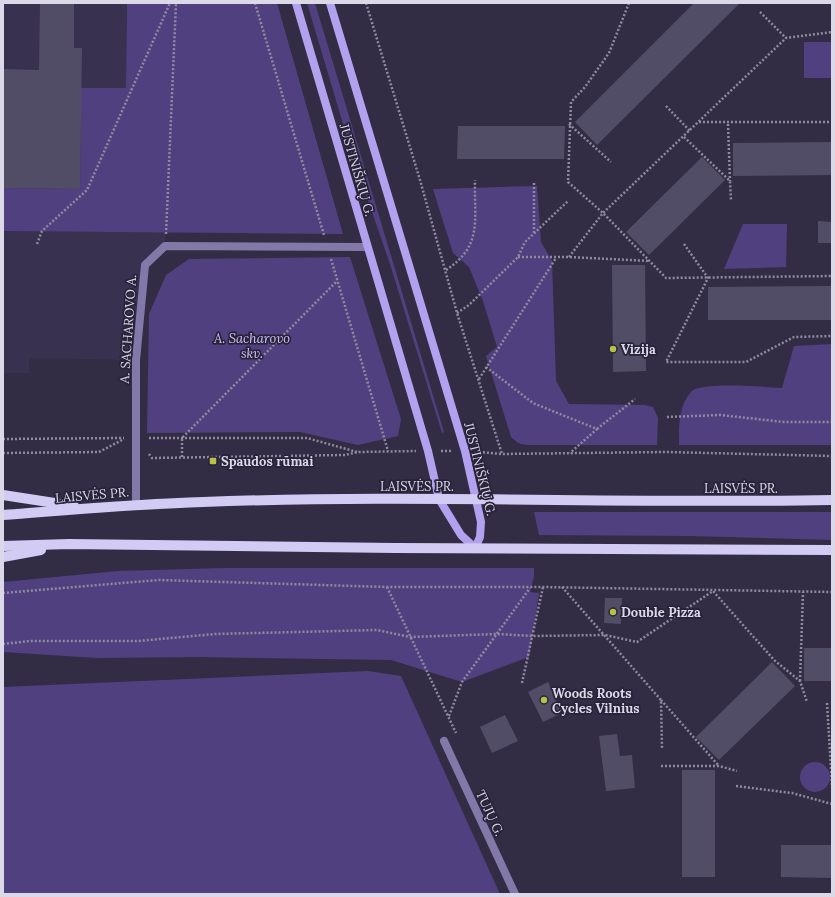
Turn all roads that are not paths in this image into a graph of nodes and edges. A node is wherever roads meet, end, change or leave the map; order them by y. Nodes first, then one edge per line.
1 (296, 3) edge
2 (330, 3) edge
3 (367, 247) junction
4 (3, 495) edge
5 (439, 499) junction
6 (475, 499) junction
7 (832, 500) edge
8 (136, 505) junction
9 (94, 509) junction
10 (3, 515) edge
11 (69, 544) junction
12 (3, 546) edge
13 (475, 548) junction
14 (832, 550) edge
15 (3, 558) edge
16 (444, 742) dead end
17 (515, 894) edge

1 - 3 main road, JUSTINIŠKIŲ G.
2 - 6 main road, JUSTINIŠKIŲ G.
3 - 5 main road, JUSTINIŠKIŲ G.
3 - 8 street, A. SACHAROVO A.
4 - 9 main road
5 - 6 main road, LAISVĖS PR.
5 - 8 main road, LAISVĖS PR.
5 - 13 main road, JUSTINIŠKIŲ G.
6 - 7 main road, LAISVĖS PR.
6 - 13 main road, JUSTINIŠKIŲ G.
8 - 9 main road, LAISVĖS PR.
9 - 10 main road, LAISVĖS PR.
11 - 12 main road
11 - 13 main road
11 - 15 main road
13 - 14 main road
16 - 17 street, TUJŲ G.

